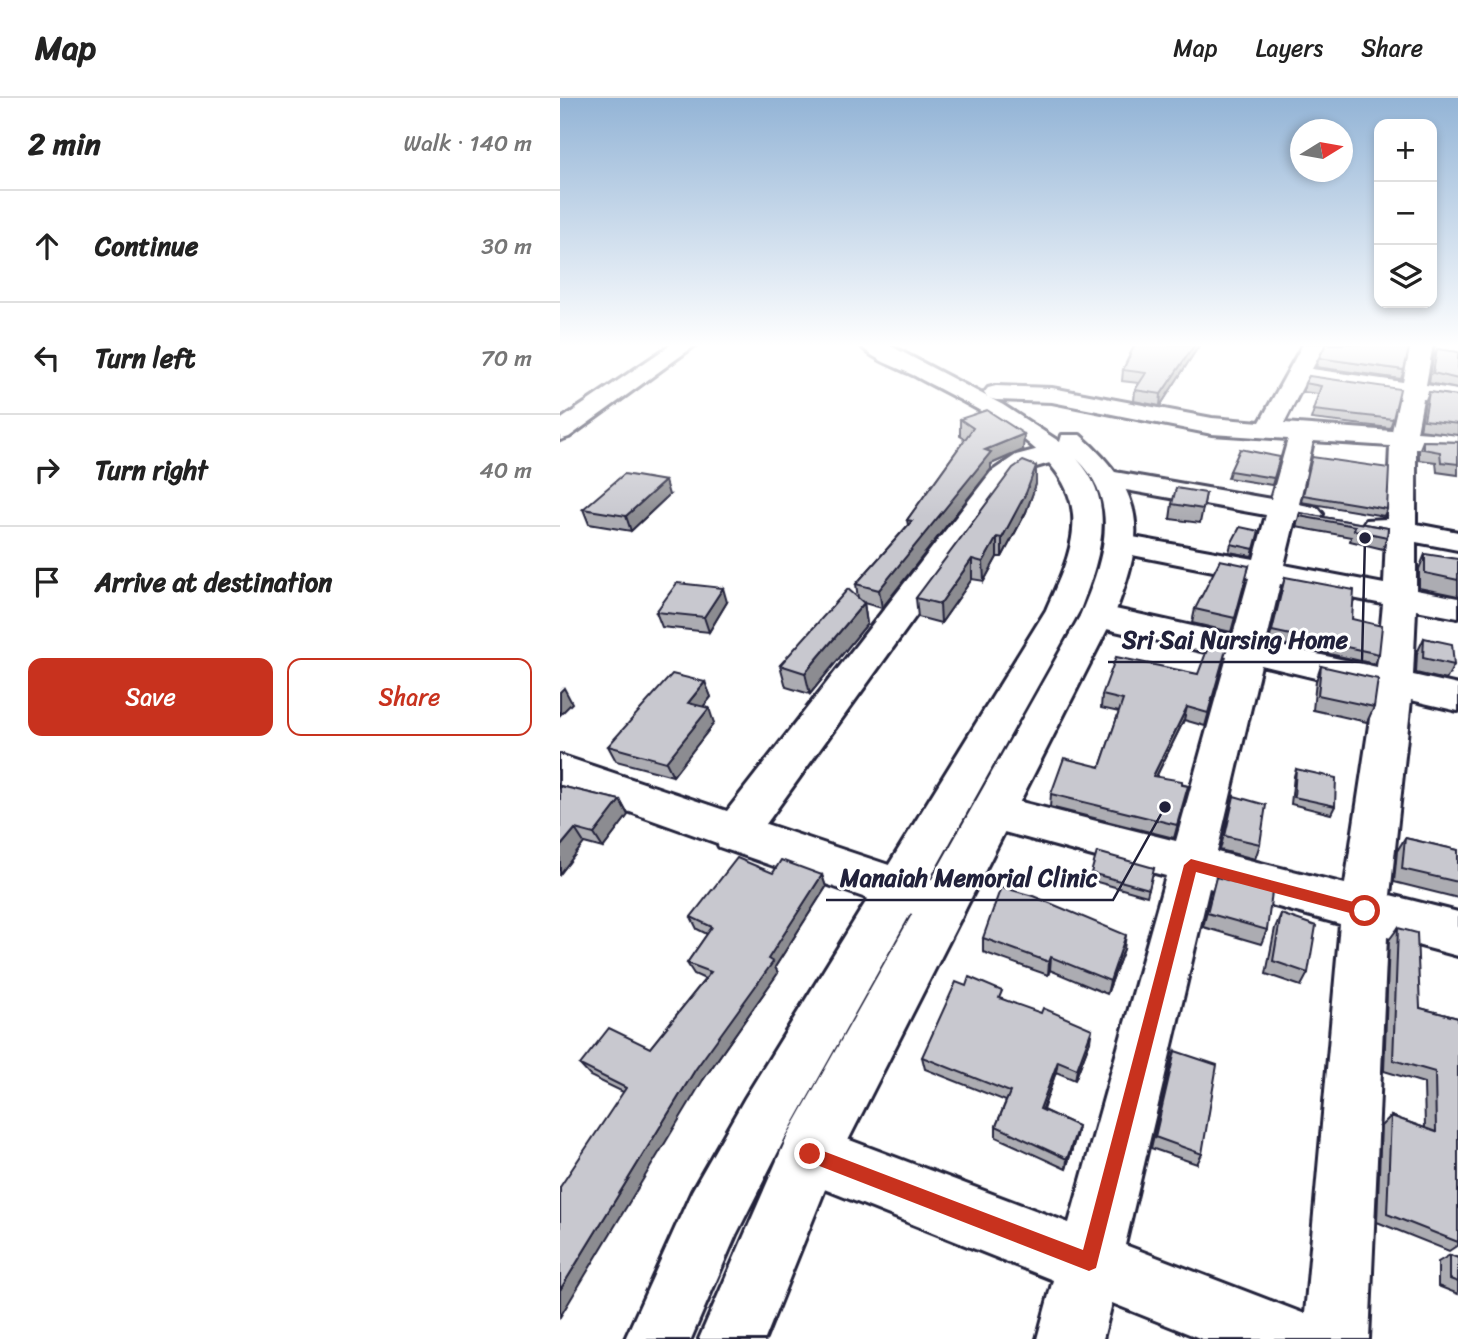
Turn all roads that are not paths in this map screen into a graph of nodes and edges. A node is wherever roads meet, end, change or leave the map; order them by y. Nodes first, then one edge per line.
1 (600, 402) edge
2 (981, 402) edge
3 (1011, 402) edge
4 (1088, 402) edge
5 (1291, 402) edge
6 (1410, 402) edge
7 (560, 432) edge
8 (1284, 432) junction
9 (1403, 440) junction
10 (1458, 443) edge
11 (1058, 452) junction
12 (1109, 479) junction
13 (1282, 509) junction
14 (1402, 531) junction
15 (1458, 541) edge
16 (1122, 544) junction
17 (1266, 572) junction
18 (1400, 597) junction
19 (1458, 608) edge
20 (1097, 616) junction
21 (1246, 651) junction
22 (1394, 683) junction
23 (1458, 698) edge
24 (560, 771) edge
25 (993, 812) junction
26 (734, 834) junction
27 (1191, 865) junction
28 (900, 889) junction
29 (944, 904) junction
30 (1365, 911) junction
31 (1458, 933) edge
32 (810, 1154) junction
33 (1089, 1262) junction
34 (658, 1339) edge
35 (732, 1339) edge
36 (1070, 1339) edge
37 (1286, 1339) edge
38 (1336, 1339) edge

1 - 7 main road
2 - 11 main road
3 - 12 main road
4 - 8 main road
5 - 8 main road
6 - 9 main road
8 - 9 main road
8 - 13 main road
9 - 10 main road
9 - 14 main road
11 - 26 main road
11 - 28 main road
12 - 13 main road
12 - 16 main road
13 - 14 main road
13 - 17 main road
14 - 15 main road
14 - 18 main road
16 - 17 main road
16 - 20 main road
17 - 18 main road
17 - 21 main road
18 - 19 main road
18 - 22 main road
20 - 21 main road
20 - 25 main road
21 - 22 main road
21 - 27 main road
22 - 23 main road
22 - 30 main road
24 - 26 main road
25 - 27 main road
25 - 29 main road
26 - 28 main road
27 - 30 main road
27 - 33 main road
28 - 29 main road
28 - 34 main road
29 - 32 main road
30 - 31 main road
30 - 38 main road
32 - 33 main road
32 - 35 main road
33 - 36 main road
33 - 37 main road

